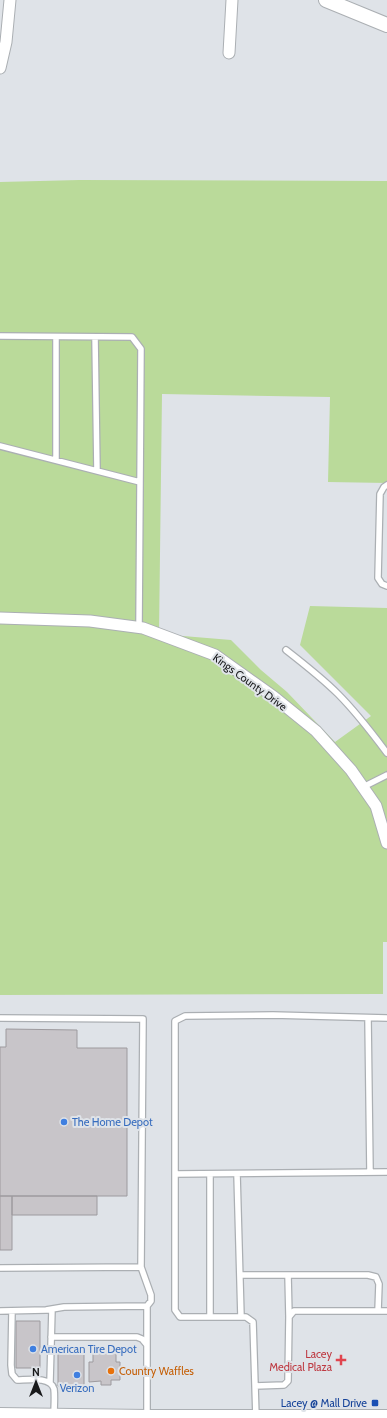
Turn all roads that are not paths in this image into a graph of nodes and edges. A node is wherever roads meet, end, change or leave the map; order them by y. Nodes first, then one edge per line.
1 (10, 0) edge
2 (232, 0) edge
3 (326, 0) edge
4 (387, 25) edge
5 (229, 53) dead end
6 (0, 68) edge
7 (0, 336) edge
8 (56, 337) junction
9 (95, 337) junction
10 (0, 446) edge
11 (56, 460) junction
12 (97, 471) junction
13 (140, 482) junction
14 (387, 485) edge
15 (387, 586) edge
16 (0, 618) edge
17 (139, 628) junction
18 (286, 650) dead end
19 (387, 753) edge
20 (387, 775) edge
21 (363, 787) junction
22 (387, 843) edge
23 (0, 1018) edge
24 (368, 1018) junction
25 (387, 1018) edge
26 (370, 1172) junction
27 (387, 1172) edge
28 (175, 1174) junction
29 (210, 1174) junction
30 (238, 1174) junction
31 (142, 1267) junction
32 (0, 1268) edge
33 (240, 1275) junction
34 (288, 1275) junction
35 (147, 1306) junction
36 (52, 1309) junction
37 (0, 1311) edge
38 (12, 1311) junction
39 (378, 1311) junction
40 (387, 1311) edge
41 (210, 1317) junction
42 (241, 1317) junction
43 (289, 1317) junction
44 (51, 1337) junction
45 (147, 1345) junction
46 (50, 1382) junction
47 (255, 1386) junction
48 (0, 1416) edge
49 (54, 1416) junction
50 (147, 1418) edge
51 (256, 1418) edge
52 (387, 1418) edge

1 - 6 street
2 - 5 street
3 - 4 street
7 - 8 lane
8 - 9 lane
8 - 11 lane
9 - 12 lane
9 - 13 lane
10 - 11 lane
11 - 12 lane
12 - 13 lane
13 - 17 lane
14 - 15 lane
16 - 17 street, Kings County Drive
17 - 21 street, Kings County Drive
18 - 19 lane
20 - 21 lane
21 - 22 street, Kings County Drive
23 - 31 lane
24 - 25 lane
24 - 26 lane
24 - 28 lane
26 - 27 lane
26 - 30 lane
28 - 29 lane
28 - 41 lane
29 - 30 lane
29 - 41 lane
30 - 33 lane
31 - 32 lane
31 - 35 lane
33 - 34 lane
33 - 42 lane
34 - 39 lane
34 - 43 lane
35 - 36 lane
35 - 45 lane
36 - 38 lane
36 - 44 lane
37 - 38 lane
38 - 46 lane
39 - 40 lane
39 - 43 lane
41 - 42 lane
42 - 47 lane
43 - 47 lane
44 - 45 lane
44 - 46 lane
45 - 50 lane
46 - 49 lane
47 - 51 lane
48 - 49 main road
49 - 50 main road
50 - 51 main road
51 - 52 main road

